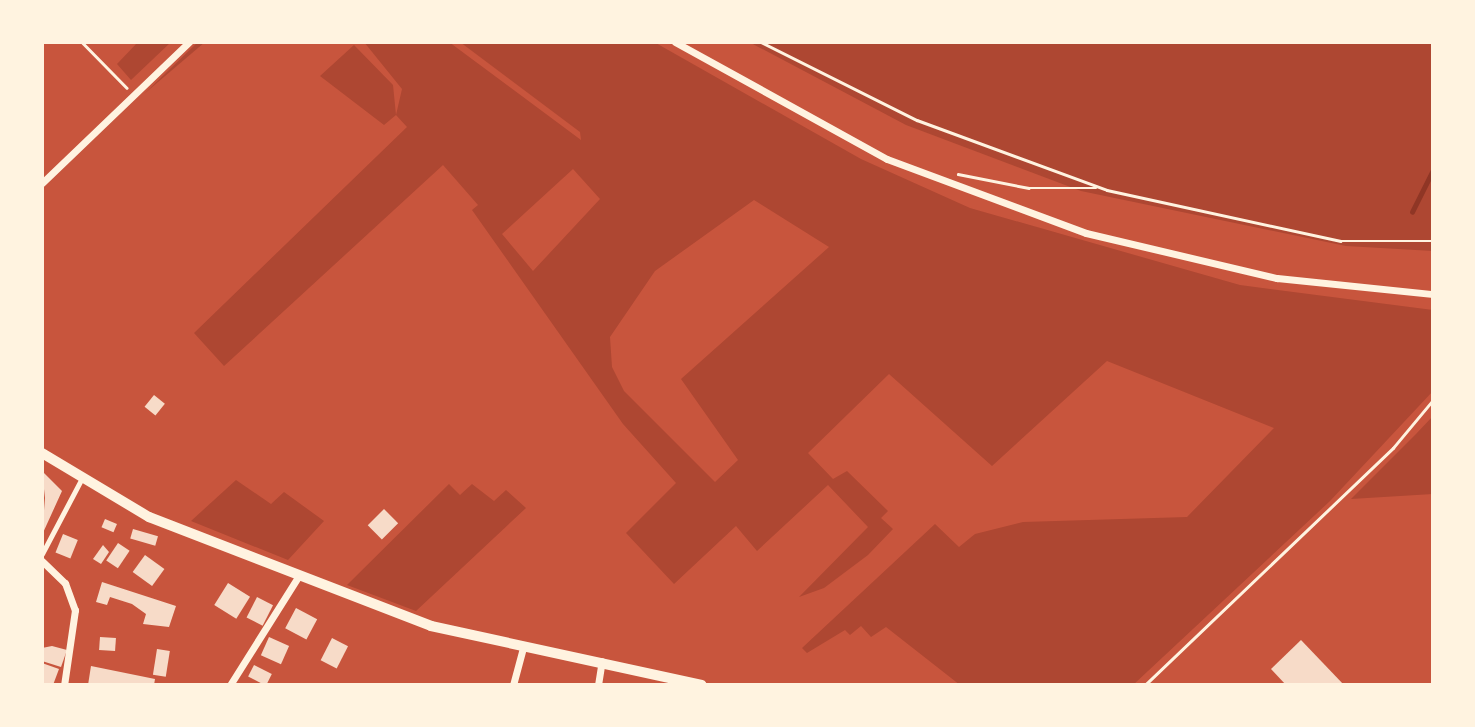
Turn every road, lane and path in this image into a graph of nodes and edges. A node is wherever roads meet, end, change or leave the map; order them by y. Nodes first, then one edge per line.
1 (82, 42) edge
2 (189, 42) edge
3 (675, 42) edge
4 (761, 42) edge
5 (134, 95) junction
6 (948, 172) dead end
7 (42, 183) edge
8 (1100, 187) junction
9 (1433, 241) edge
10 (1433, 294) edge
11 (1433, 400) edge
12 (42, 453) edge
13 (81, 480) junction
14 (42, 554) edge
15 (42, 561) edge
16 (298, 577) junction
17 (523, 647) junction
18 (602, 660) junction
19 (64, 685) edge
20 (230, 685) edge
21 (513, 685) edge
22 (598, 685) edge
23 (702, 685) edge
24 (1145, 685) edge

1 - 5 path
2 - 5 street
3 - 10 street
4 - 8 path
5 - 7 street
6 - 8 path
8 - 9 path
11 - 24 path
12 - 13 street
13 - 14 lane
13 - 16 street
15 - 19 street
16 - 17 street
16 - 20 street
17 - 18 street
17 - 21 street
18 - 22 street
18 - 23 street

